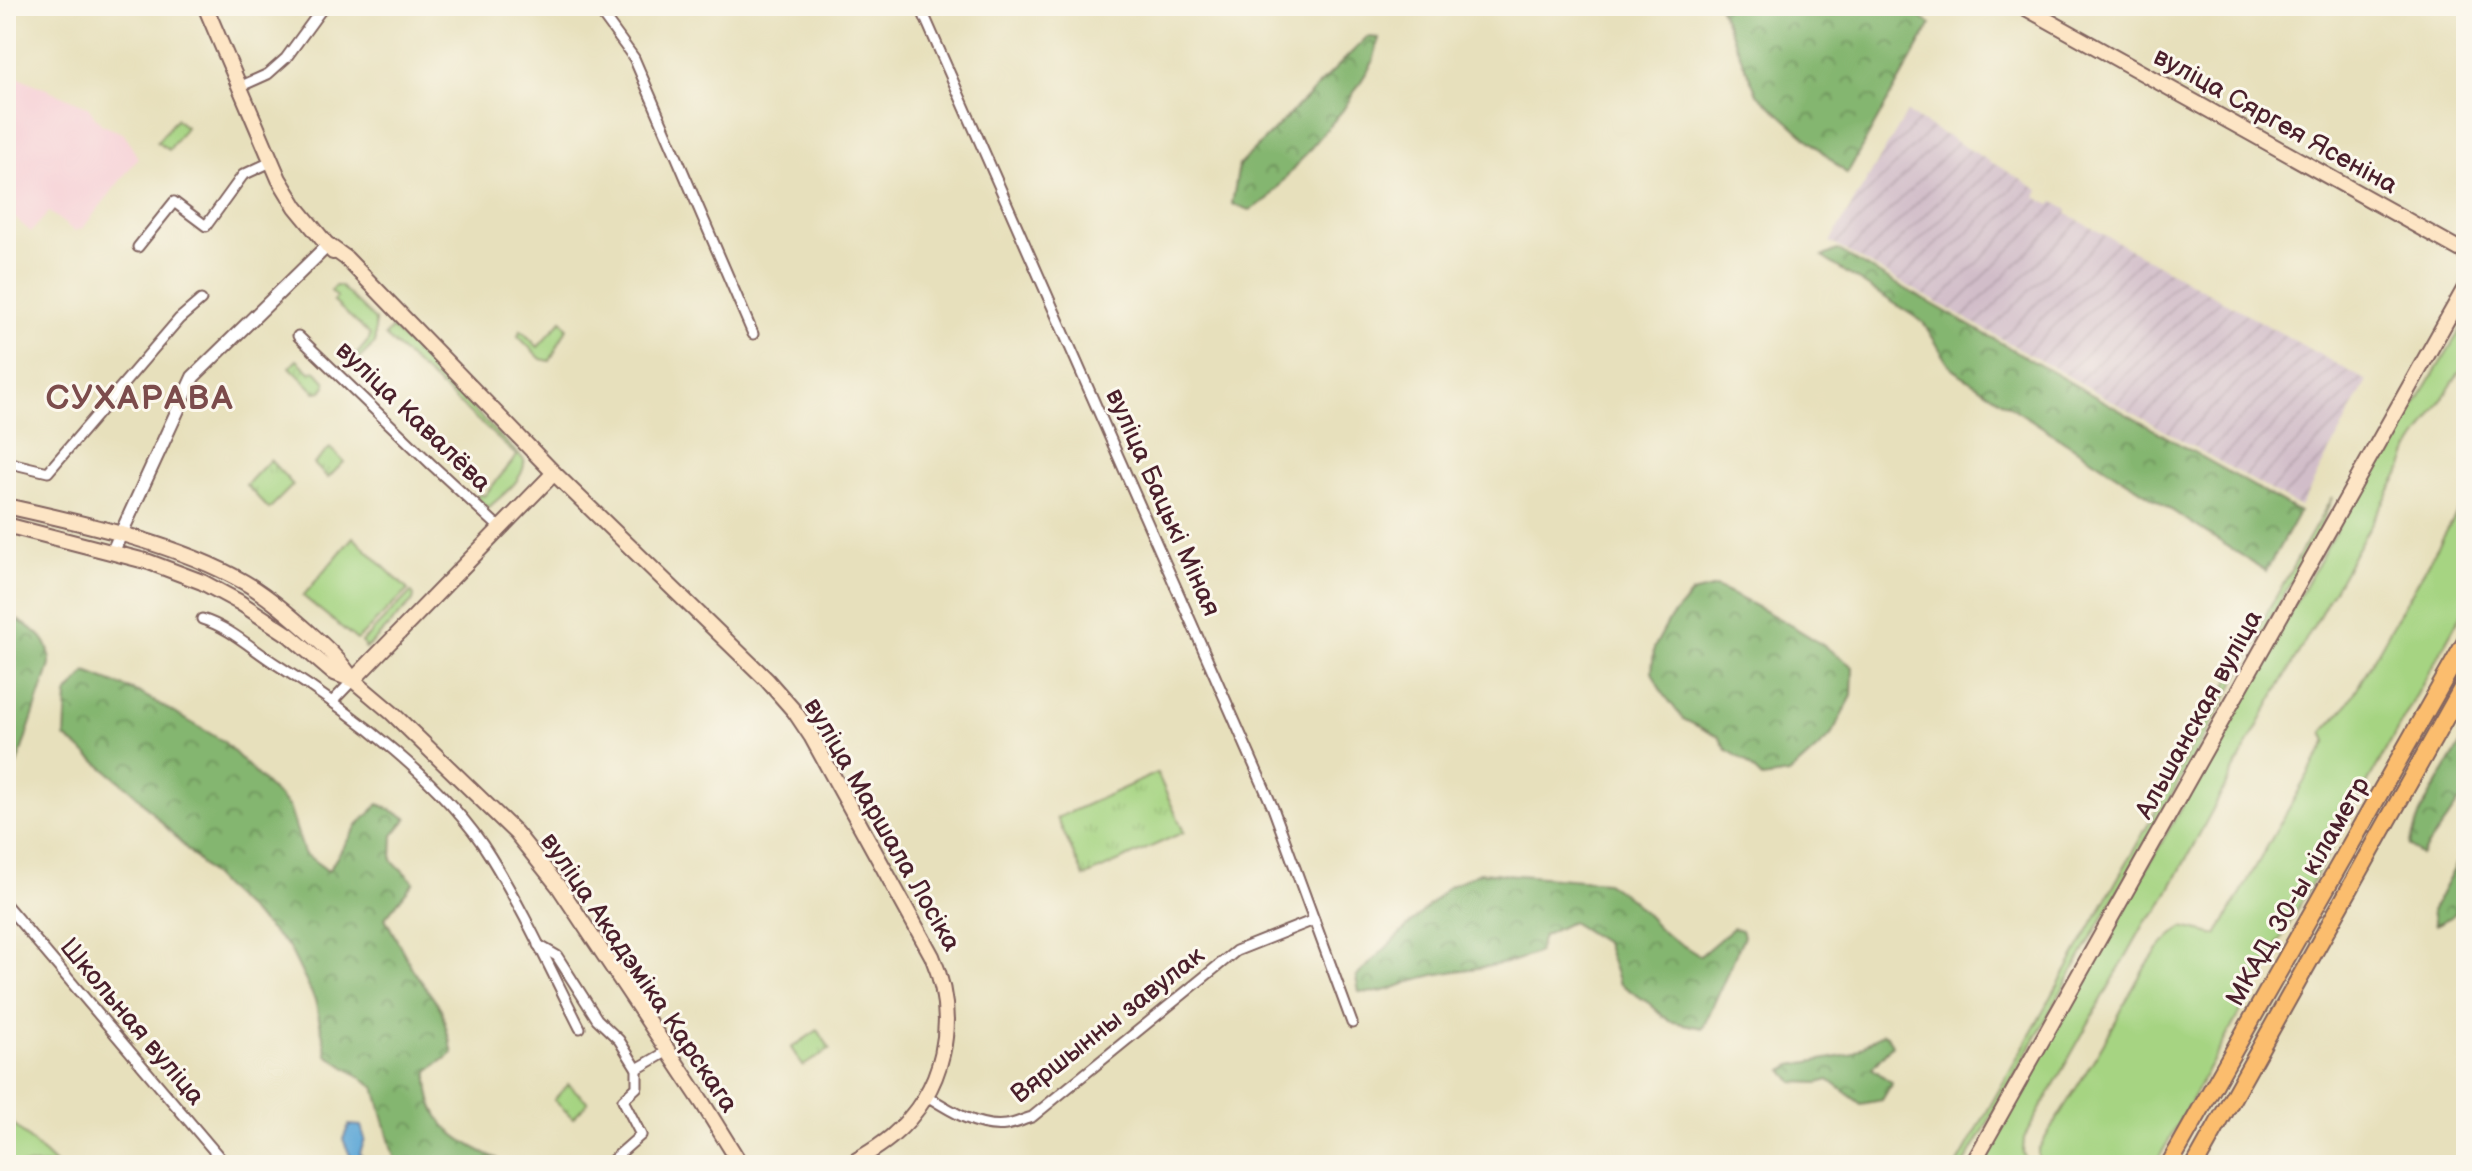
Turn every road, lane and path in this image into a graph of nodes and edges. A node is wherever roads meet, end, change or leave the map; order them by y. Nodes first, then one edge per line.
1 (205, 6) edge
2 (324, 6) edge
3 (596, 6) edge
4 (920, 6) edge
5 (2022, 6) edge
6 (239, 87) junction
7 (271, 162) junction
8 (328, 245) junction
9 (138, 247) dead end
10 (2466, 253) edge
11 (2466, 286) edge
12 (201, 300) dead end
13 (753, 334) dead end
14 (298, 336) dead end
15 (6, 462) edge
16 (554, 473) junction
17 (6, 506) edge
18 (6, 525) edge
19 (499, 527) junction
20 (119, 535) junction
21 (113, 551) junction
22 (202, 619) dead end
23 (2466, 641) edge
24 (353, 680) junction
25 (2466, 681) edge
26 (332, 702) junction
27 (6, 905) edge
28 (1314, 920) junction
29 (538, 945) junction
30 (1352, 1023) dead end
31 (580, 1028) dead end
32 (668, 1051) junction
33 (637, 1069) junction
34 (927, 1096) junction
35 (226, 1165) edge
36 (607, 1165) edge
37 (741, 1165) edge
38 (849, 1165) edge
39 (1972, 1165) edge
40 (2169, 1165) edge
41 (2195, 1165) edge

1 - 6 main road, вуліца Маршала Лосіка
2 - 6 street
3 - 13 street
4 - 28 street, вуліца Бацькі Міная
5 - 10 main road, вуліца Сяргея Ясеніна
6 - 7 main road, вуліца Маршала Лосіка
7 - 8 main road, вуліца Маршала Лосіка
7 - 9 street
8 - 16 main road, вуліца Маршала Лосіка
8 - 20 street
11 - 39 main road, Альшанская вуліца
12 - 15 street
14 - 19 street, вуліца Кавалёва
16 - 19 main road
16 - 34 main road, вуліца Маршала Лосіка
17 - 20 main road, вуліца Акадэміка Карскага
18 - 21 main road, вуліца Акадэміка Карскага
19 - 24 main road
20 - 21 street
20 - 24 main road, вуліца Акадэміка Карскага
21 - 24 main road, вуліца Акадэміка Карскага
22 - 26 street
23 - 40 highway, МКАД, 30-ы кіламетр
24 - 26 street
24 - 32 main road, вуліца Акадэміка Карскага
25 - 41 highway, МКАД, 30-ы кіламетр
26 - 29 street
27 - 35 street, Школьная вуліца
28 - 30 street, вуліца Бацькі Міная
28 - 34 street, Вяршынны завулак
29 - 31 street
29 - 33 street
32 - 33 street
32 - 37 main road, вуліца Акадэміка Карскага
33 - 36 street
34 - 38 main road, вуліца Маршала Лосіка

